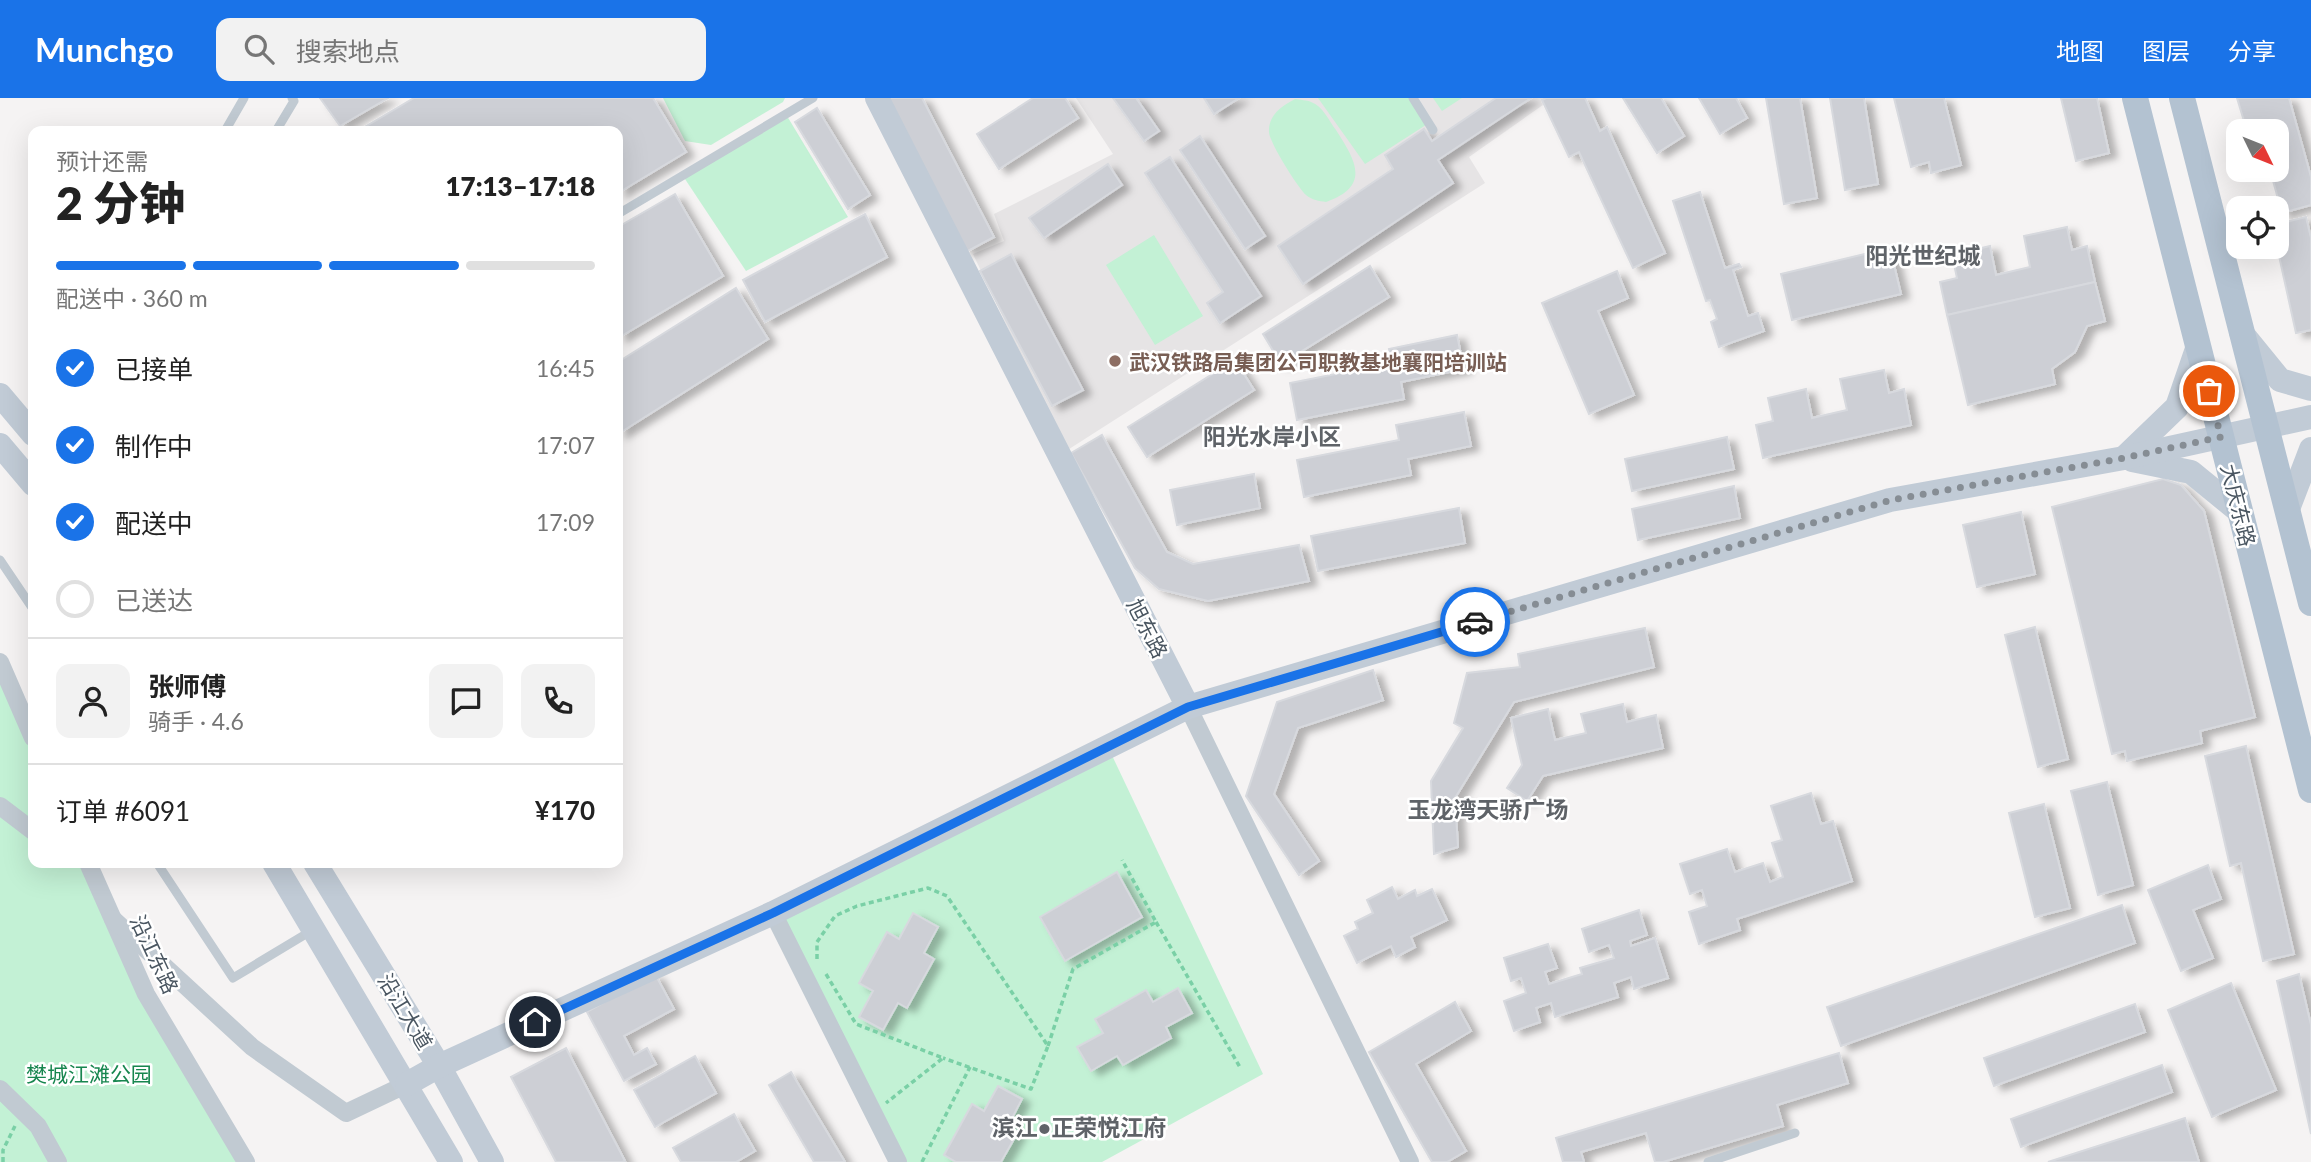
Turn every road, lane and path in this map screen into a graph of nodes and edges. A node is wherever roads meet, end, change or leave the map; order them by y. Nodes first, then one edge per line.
1 (244, 98) edge
2 (292, 98) edge
3 (813, 98) edge
4 (877, 98) edge
5 (1413, 98) edge
6 (2135, 98) edge
7 (2182, 98) edge
8 (228, 126) edge
9 (279, 126) edge
10 (1433, 130) dead end
11 (623, 211) edge
12 (2239, 329) junction
13 (2198, 346) junction
14 (2311, 389) edge
15 (0, 395) edge
16 (2311, 417) edge
17 (2266, 427) junction
18 (28, 428) edge
19 (2221, 437) junction
20 (0, 445) edge
21 (2311, 449) edge
22 (2124, 458) junction
23 (28, 478) edge
24 (2288, 509) junction
25 (2241, 512) junction
26 (0, 560) edge
27 (28, 602) edge
28 (2311, 603) edge
29 (0, 662) edge
30 (1188, 707) junction
31 (28, 726) edge
32 (2311, 790) edge
33 (0, 806) edge
34 (28, 827) edge
35 (1122, 860) dead end
36 (91, 868) edge
37 (160, 868) edge
38 (277, 868) edge
39 (318, 868) edge
40 (773, 913) junction
41 (113, 919) junction
42 (1156, 922) junction
43 (314, 929) junction
44 (818, 960) dead end
45 (824, 971) dead end
46 (1048, 1046) junction
47 (943, 1058) junction
48 (439, 1066) junction
49 (970, 1067) junction
50 (1241, 1069) dead end
51 (407, 1084) junction
52 (0, 1089) edge
53 (23, 1111) junction
54 (874, 1113) junction
55 (1795, 1133) dead end
56 (3, 1162) edge
57 (58, 1162) edge
58 (246, 1162) edge
59 (451, 1162) edge
60 (492, 1162) edge
61 (898, 1162) edge
62 (922, 1162) edge
63 (1410, 1162) edge
64 (1708, 1162) edge

1 - 8 lane
2 - 9 lane
3 - 11 lane
4 - 30 street, 旭东路
5 - 10 lane
6 - 13 main road, 大庆东路
7 - 12 main road
12 - 14 street
12 - 17 main road
13 - 19 main road, 大庆东路
13 - 22 street
15 - 18 street
16 - 17 street
17 - 19 street
17 - 24 main road
19 - 22 street
19 - 25 main road, 大庆东路
20 - 23 street
21 - 24 street
22 - 25 street
22 - 30 street
24 - 28 main road
25 - 32 main road, 大庆东路
26 - 27 lane
29 - 31 street
30 - 40 street
30 - 63 street, 旭东路
33 - 34 street
35 - 42 path
36 - 41 street, 沿江东路
37 - 43 lane
38 - 43 street, 沿江大道
39 - 48 street, 沿江大道
40 - 48 street
40 - 54 street
41 - 51 street
41 - 58 street, 沿江东路
42 - 46 path
42 - 50 path
43 - 51 street, 沿江大道
44 - 46 path
45 - 47 path
46 - 49 path
47 - 49 path
47 - 54 path
48 - 51 street
48 - 60 street, 沿江大道
49 - 62 path
51 - 59 street, 沿江大道
52 - 53 street
53 - 56 path
53 - 57 street
54 - 61 street
55 - 64 lane

